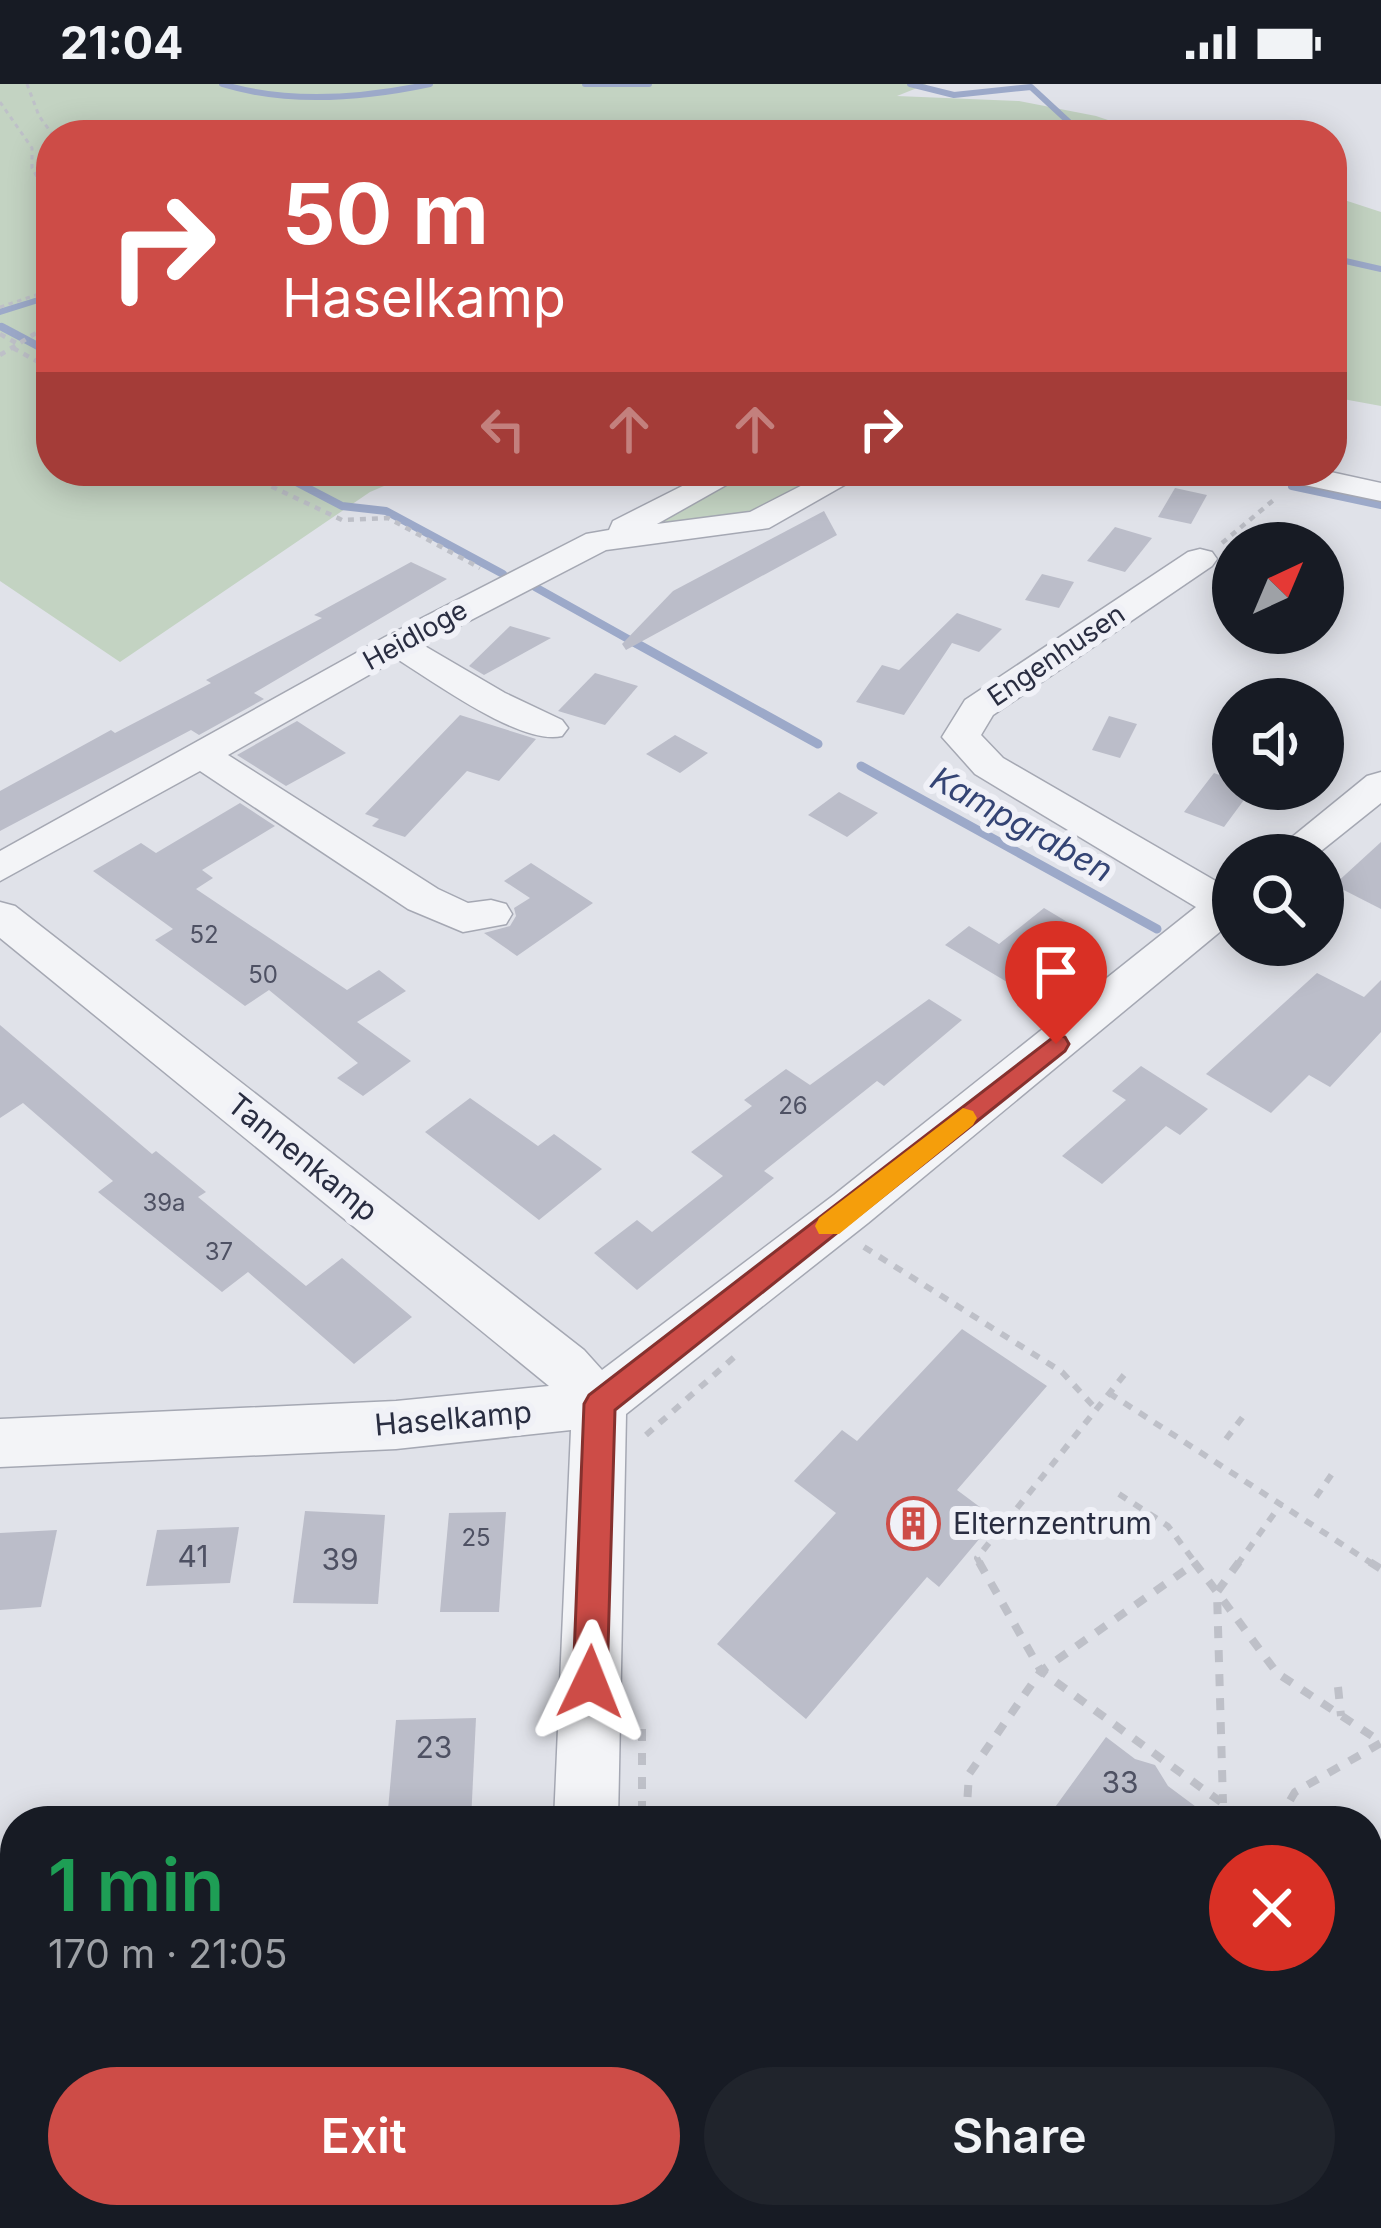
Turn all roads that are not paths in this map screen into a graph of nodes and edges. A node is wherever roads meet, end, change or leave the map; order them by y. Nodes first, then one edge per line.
1 (706, 486) edge
2 (825, 486) edge
3 (1330, 486) edge
4 (1381, 492) edge
5 (598, 541) junction
6 (1200, 559) road end
7 (397, 644) junction
8 (549, 728) dead end
9 (202, 755) junction
10 (1376, 793) edge
11 (1319, 834) edge
12 (0, 868) edge
13 (1212, 892) edge
14 (490, 914) dead end
15 (0, 916) edge
16 (1212, 916) edge
17 (599, 1404) junction
18 (0, 1443) edge
19 (586, 1806) edge

1 - 5 street
2 - 5 street, Heidloge
3 - 4 street
5 - 7 street, Heidloge
6 - 13 street, Engenhusen
7 - 8 street
7 - 9 street, Heidloge
9 - 12 street, Heidloge
9 - 14 street
10 - 11 street
15 - 17 street, Tannenkamp
16 - 17 street
17 - 18 street, Haselkamp
17 - 19 street

